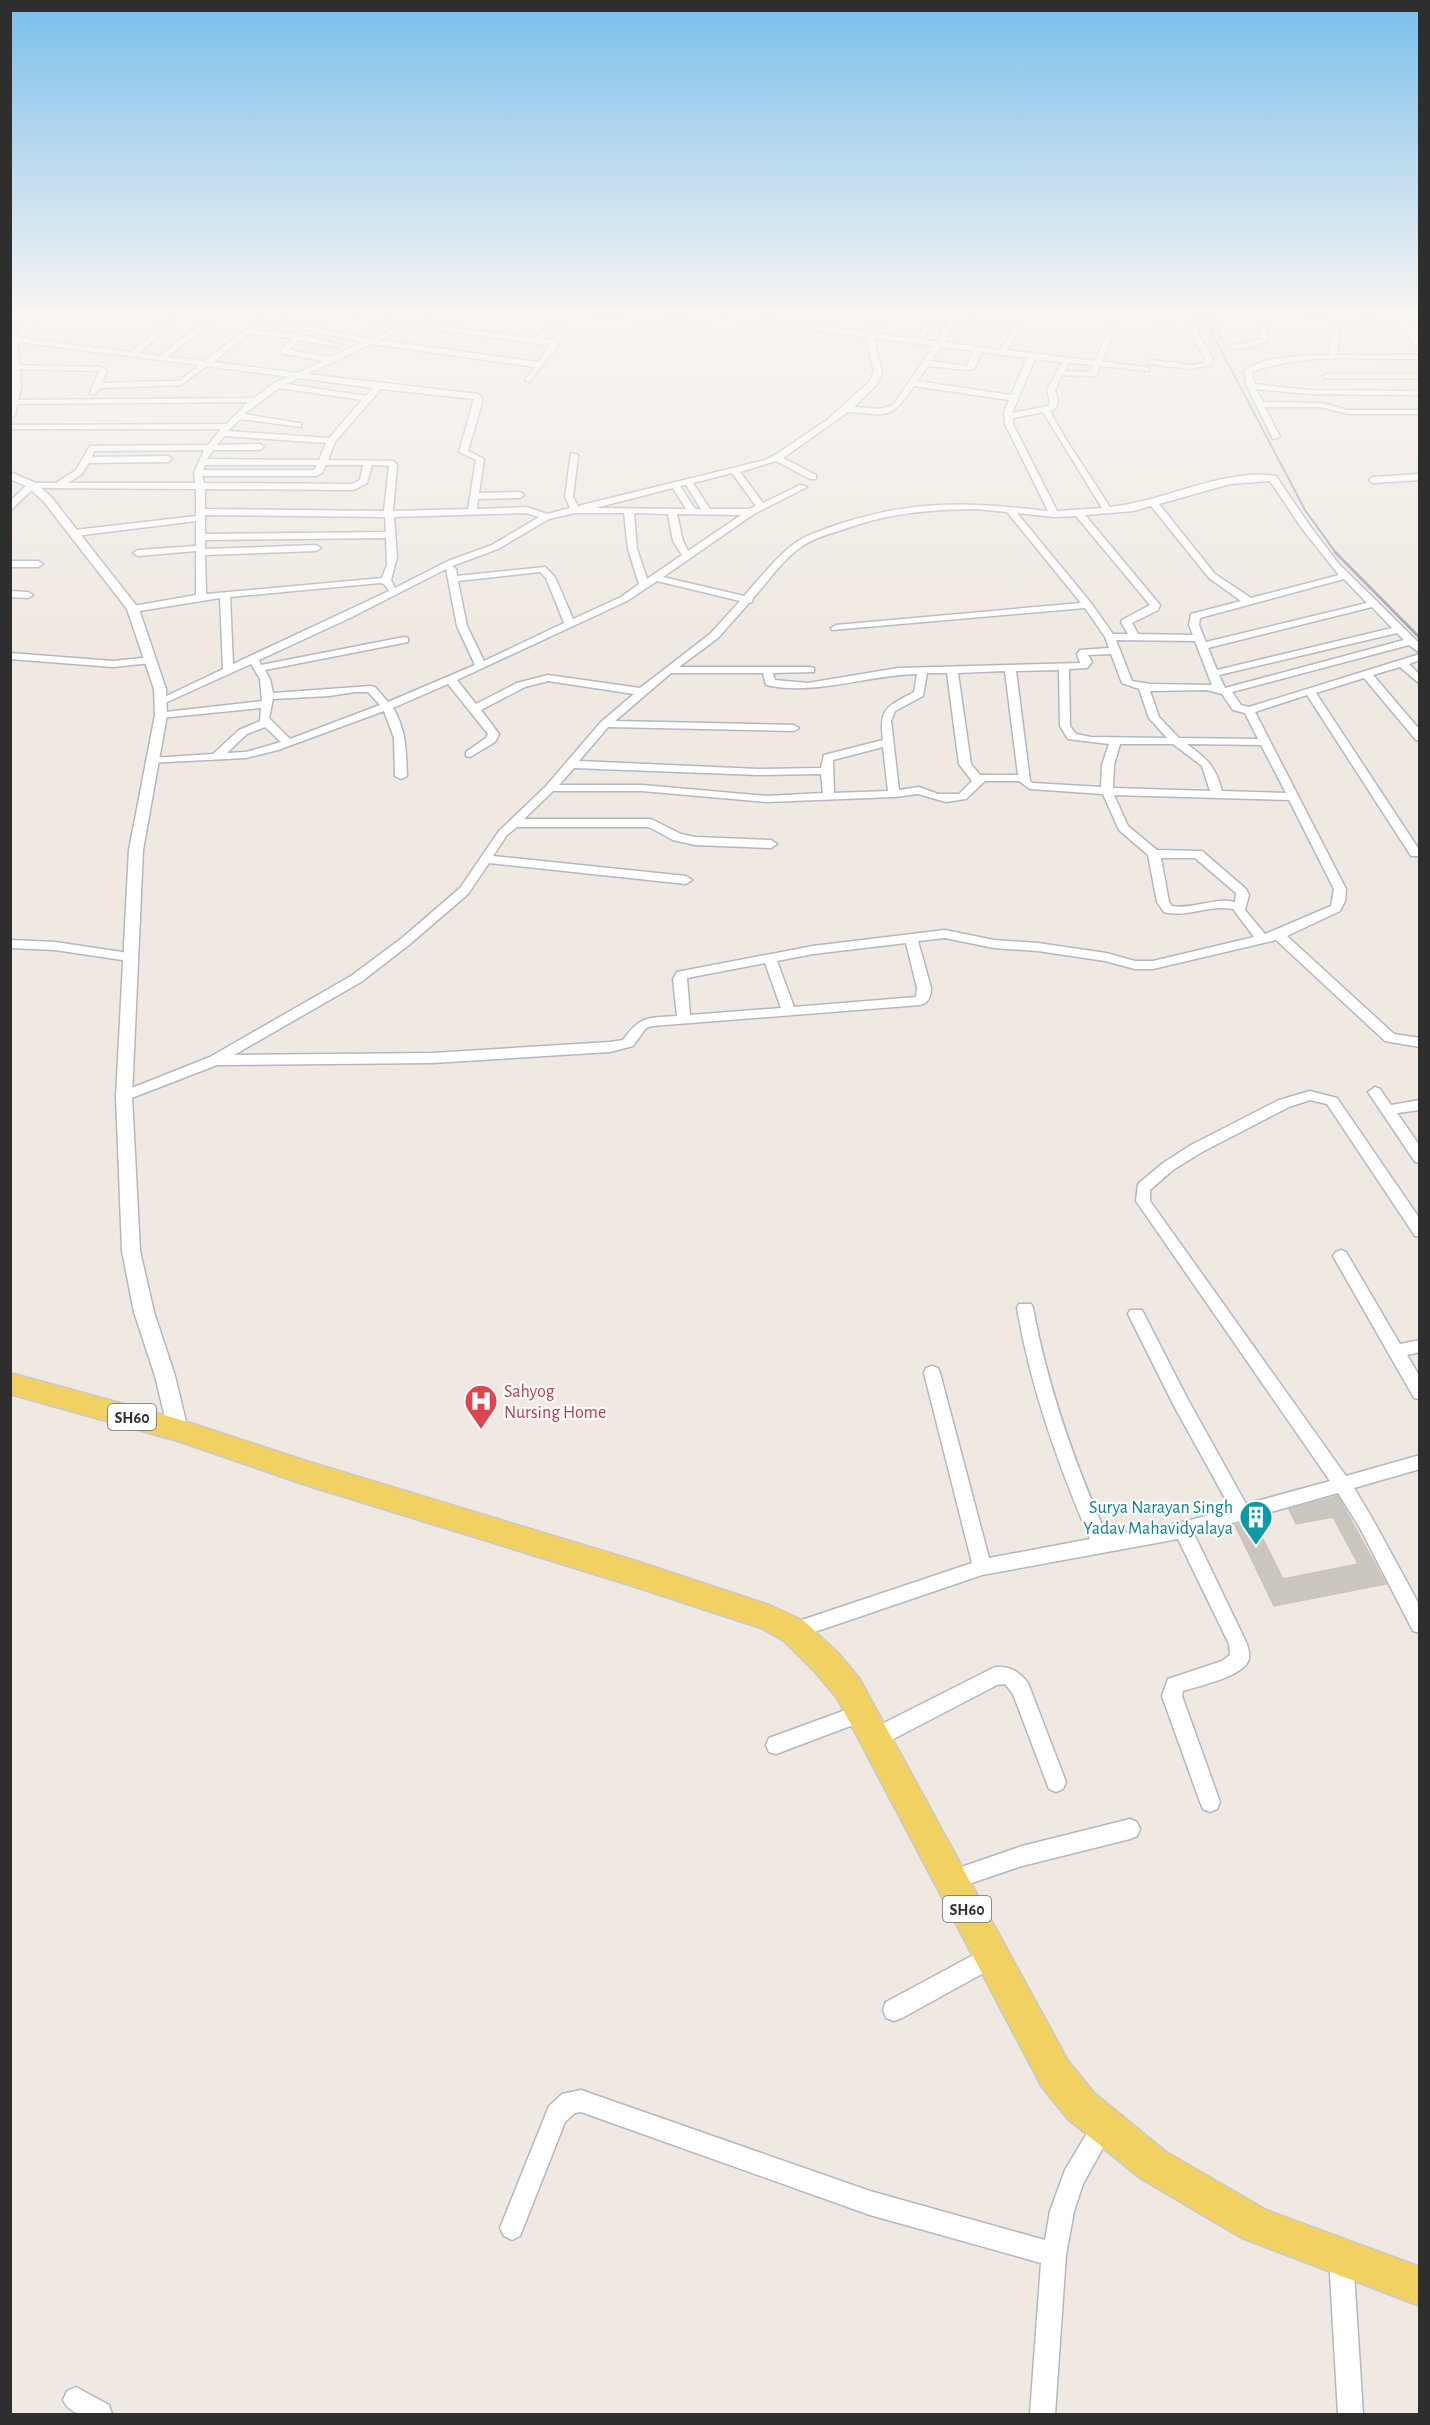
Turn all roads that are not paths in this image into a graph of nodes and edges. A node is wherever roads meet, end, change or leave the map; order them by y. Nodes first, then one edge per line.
1 (231, 423) edge
2 (286, 423) edge
3 (347, 423) edge
4 (471, 423) edge
5 (826, 423) edge
6 (1011, 423) edge
7 (1053, 423) edge
8 (1269, 423) edge
9 (298, 425) dead end
10 (10, 427) edge
11 (99, 427) junction
12 (224, 430) junction
13 (266, 436) junction
14 (1276, 437) dead end
15 (332, 441) junction
16 (212, 447) junction
17 (260, 447) junction
18 (93, 448) junction
19 (574, 455) dead end
20 (777, 458) junction
21 (168, 459) dead end
22 (87, 460) junction
23 (202, 462) junction
24 (252, 462) junction
25 (322, 463) junction
26 (368, 463) junction
27 (734, 470) junction
28 (198, 473) junction
29 (10, 475) edge
30 (813, 477) dead end
31 (1419, 477) edge
32 (1373, 480) dead end
33 (688, 482) junction
34 (200, 484) junction
35 (32, 485) junction
36 (57, 485) junction
37 (675, 485) junction
38 (803, 487) dead end
39 (520, 495) dead end
40 (474, 496) junction
41 (1154, 503) junction
42 (10, 508) edge
43 (575, 510) junction
44 (756, 510) junction
45 (1010, 510) junction
46 (472, 511) junction
47 (629, 511) junction
48 (1108, 511) junction
49 (672, 512) junction
50 (693, 512) junction
51 (708, 512) junction
52 (1078, 513) junction
53 (389, 514) junction
54 (1054, 514) junction
55 (200, 515) junction
56 (546, 517) junction
57 (75, 534) junction
58 (390, 535) junction
59 (200, 537) junction
60 (316, 548) dead end
61 (200, 550) junction
62 (138, 553) dead end
63 (687, 556) junction
64 (451, 563) junction
65 (10, 564) edge
66 (38, 564) dead end
67 (1346, 576) junction
68 (656, 578) junction
69 (452, 579) junction
70 (386, 580) junction
71 (645, 586) junction
72 (10, 594) edge
73 (391, 594) junction
74 (28, 595) dead end
75 (225, 595) junction
76 (201, 597) junction
77 (748, 600) junction
78 (1248, 601) junction
79 (1374, 604) junction
80 (1088, 605) junction
81 (133, 609) junction
82 (570, 625) junction
83 (836, 628) dead end
84 (1400, 629) junction
85 (1110, 637) junction
86 (1135, 638) junction
87 (404, 640) dead end
88 (1202, 642) junction
89 (1416, 646) edge
90 (1114, 651) junction
91 (10, 656) edge
92 (1419, 657) edge
93 (151, 660) junction
94 (1402, 663) junction
95 (257, 664) junction
96 (481, 666) junction
97 (1064, 666) junction
98 (1010, 667) junction
99 (952, 669) junction
100 (668, 670) junction
101 (767, 670) junction
102 (810, 670) dead end
103 (922, 670) junction
104 (228, 672) junction
105 (1212, 674) junction
106 (1367, 674) junction
107 (450, 679) junction
108 (1419, 681) edge
109 (1143, 687) junction
110 (1222, 690) junction
111 (1310, 692) junction
112 (644, 693) junction
113 (267, 700) junction
114 (388, 705) junction
115 (161, 708) junction
116 (475, 709) junction
117 (1249, 710) junction
118 (266, 722) junction
119 (604, 723) junction
120 (794, 728) dead end
121 (1419, 738) edge
122 (1116, 740) junction
123 (1176, 741) junction
124 (889, 742) junction
125 (1265, 742) junction
126 (288, 743) junction
127 (470, 754) dead end
128 (216, 757) junction
129 (152, 761) junction
130 (570, 764) junction
131 (701, 771) junction
132 (826, 771) junction
133 (401, 776) dead end
134 (1023, 778) junction
135 (979, 781) junction
136 (550, 788) junction
137 (1107, 791) junction
138 (696, 793) junction
139 (894, 794) junction
140 (1217, 795) junction
141 (829, 797) junction
142 (1293, 797) junction
143 (513, 823) junction
144 (771, 844) dead end
145 (1414, 853) dead end
146 (1154, 854) junction
147 (487, 859) junction
148 (686, 880) dead end
149 (1238, 907) junction
150 (1280, 935) junction
151 (911, 937) junction
152 (1263, 940) junction
153 (10, 944) edge
154 (129, 957) junction
155 (769, 958) junction
156 (789, 1011) junction
157 (684, 1019) junction
158 (1419, 1043) edge
159 (215, 1060) junction
160 (1375, 1092) dead end
161 (124, 1095) junction
162 (1419, 1105) edge
163 (1387, 1110) junction
164 (1419, 1158) edge
165 (1419, 1232) edge
166 (1341, 1256) dead end
167 (1025, 1308) dead end
168 (1137, 1314) dead end
169 (1419, 1346) edge
170 (1397, 1351) junction
171 (932, 1373) dead end
172 (10, 1383) edge
173 (1419, 1393) edge
174 (178, 1430) junction
175 (1419, 1462) edge
176 (1341, 1483) junction
177 (1242, 1513) junction
178 (1183, 1530) junction
179 (1101, 1544) junction
180 (982, 1567) junction
181 (1419, 1624) edge
182 (794, 1631) junction
183 (868, 1725) junction
184 (776, 1746) dead end
185 (1056, 1782) dead end
186 (1210, 1802) dead end
187 (1130, 1829) dead end
188 (951, 1880) junction
189 (992, 1956) junction
190 (894, 2010) dead end
191 (1104, 2126) junction
192 (512, 2228) dead end
193 (1054, 2255) junction
194 (1341, 2257) junction
195 (1419, 2287) edge
196 (76, 2400) dead end
197 (100, 2415) edge
198 (1043, 2415) edge
199 (1350, 2415) edge

1 - 12 street
2 - 9 street
3 - 15 street
4 - 40 street
5 - 20 street
6 - 54 street
7 - 48 street
8 - 14 street
10 - 11 street
11 - 12 street
11 - 18 street
12 - 13 street
12 - 16 street
13 - 15 street
13 - 17 street
15 - 25 street
16 - 17 street
16 - 18 street
16 - 23 street
17 - 24 street
18 - 22 street
19 - 43 street
20 - 27 street
20 - 30 street
21 - 22 street
22 - 36 street
23 - 24 street
23 - 28 street
24 - 25 street
25 - 26 street
25 - 28 street
26 - 34 street
26 - 53 street
27 - 33 street
27 - 44 street
28 - 34 street
29 - 35 street
31 - 32 street
33 - 37 street
33 - 51 street
34 - 36 street
34 - 55 street
35 - 36 street
35 - 42 street
35 - 57 street
37 - 43 street
37 - 50 street
38 - 44 street
39 - 40 street
40 - 46 street
41 - 48 street
41 - 67 street
41 - 78 street
43 - 47 street
43 - 56 street
44 - 51 street
44 - 63 street
45 - 54 street
45 - 77 street
45 - 80 street
46 - 53 street
46 - 56 street
47 - 49 street
47 - 71 street
48 - 52 street
49 - 50 street
49 - 63 street
50 - 51 street
52 - 54 street
52 - 86 street
53 - 55 street
53 - 58 street
55 - 57 street
55 - 59 street
56 - 64 street
57 - 81 street
58 - 59 street
58 - 70 street
59 - 61 street
60 - 61 street
61 - 62 street
61 - 76 street
63 - 68 street
64 - 69 street
64 - 73 street
65 - 66 street
67 - 78 street
67 - 79 street
68 - 71 street
68 - 77 street
69 - 82 street
69 - 96 street
70 - 73 street
70 - 75 street
71 - 82 street
72 - 74 street
73 - 95 street
75 - 76 street
75 - 104 street
76 - 81 street
77 - 100 street
78 - 88 street
79 - 84 street
79 - 88 street
80 - 83 street
80 - 85 street
81 - 93 street
82 - 96 street
84 - 89 street
84 - 105 street
85 - 86 street
85 - 90 street
86 - 88 street
87 - 95 street
88 - 105 street
89 - 110 street
90 - 97 street
90 - 109 street
91 - 93 street
92 - 94 street
93 - 115 street
94 - 106 street
94 - 108 street
95 - 104 street
95 - 113 street
96 - 107 street
97 - 98 street
97 - 122 street
98 - 99 street
98 - 134 street
99 - 103 street
99 - 135 street
100 - 101 street
100 - 112 street
101 - 102 street
101 - 103 street
103 - 124 street
104 - 115 street
105 - 110 street
106 - 111 street
106 - 121 street
107 - 114 street
107 - 116 street
109 - 110 street
109 - 123 street
110 - 117 street
111 - 117 street
111 - 145 street
112 - 116 street
112 - 119 street
113 - 114 street
113 - 115 street
113 - 118 street
114 - 126 street
114 - 133 street
115 - 129 street
116 - 127 street
117 - 125 street
118 - 126 street
118 - 128 street
119 - 120 street
119 - 130 street
122 - 123 street
122 - 137 street
123 - 125 street
123 - 140 street
124 - 132 street
124 - 139 street
125 - 142 street
126 - 128 street
128 - 129 street
129 - 154 street
130 - 131 street
130 - 136 street
131 - 132 street
131 - 138 street
132 - 141 street
134 - 135 street
134 - 137 street
135 - 139 street
136 - 138 street
136 - 143 street
137 - 140 street
137 - 146 street
138 - 141 street
139 - 141 street
140 - 142 street
142 - 150 street
143 - 144 street
143 - 147 street
146 - 149 street
146 - 149 street
147 - 148 street
147 - 159 street
149 - 152 street
150 - 152 street
150 - 158 street
151 - 152 street
151 - 155 street
151 - 156 street
153 - 154 street
154 - 161 street
155 - 156 street
155 - 157 street
156 - 157 street
157 - 159 street
159 - 161 street
160 - 163 street
161 - 174 street
162 - 163 street
163 - 164 street
165 - 176 street
166 - 170 street
167 - 179 street
168 - 177 street
169 - 170 street
170 - 173 street
171 - 180 street
172 - 174 main road, SH60
174 - 182 main road, SH60
175 - 176 street
176 - 177 street
176 - 181 street
177 - 178 street
178 - 179 street
178 - 186 street
179 - 180 street
180 - 182 street
182 - 183 main road, SH60
183 - 184 street
183 - 185 street
183 - 188 main road, SH60
187 - 188 street
188 - 189 main road, SH60
189 - 190 street
189 - 191 main road, SH60
191 - 193 street
191 - 194 main road, SH60
192 - 193 street
193 - 198 street
194 - 195 main road, SH60
194 - 199 street
196 - 197 street

